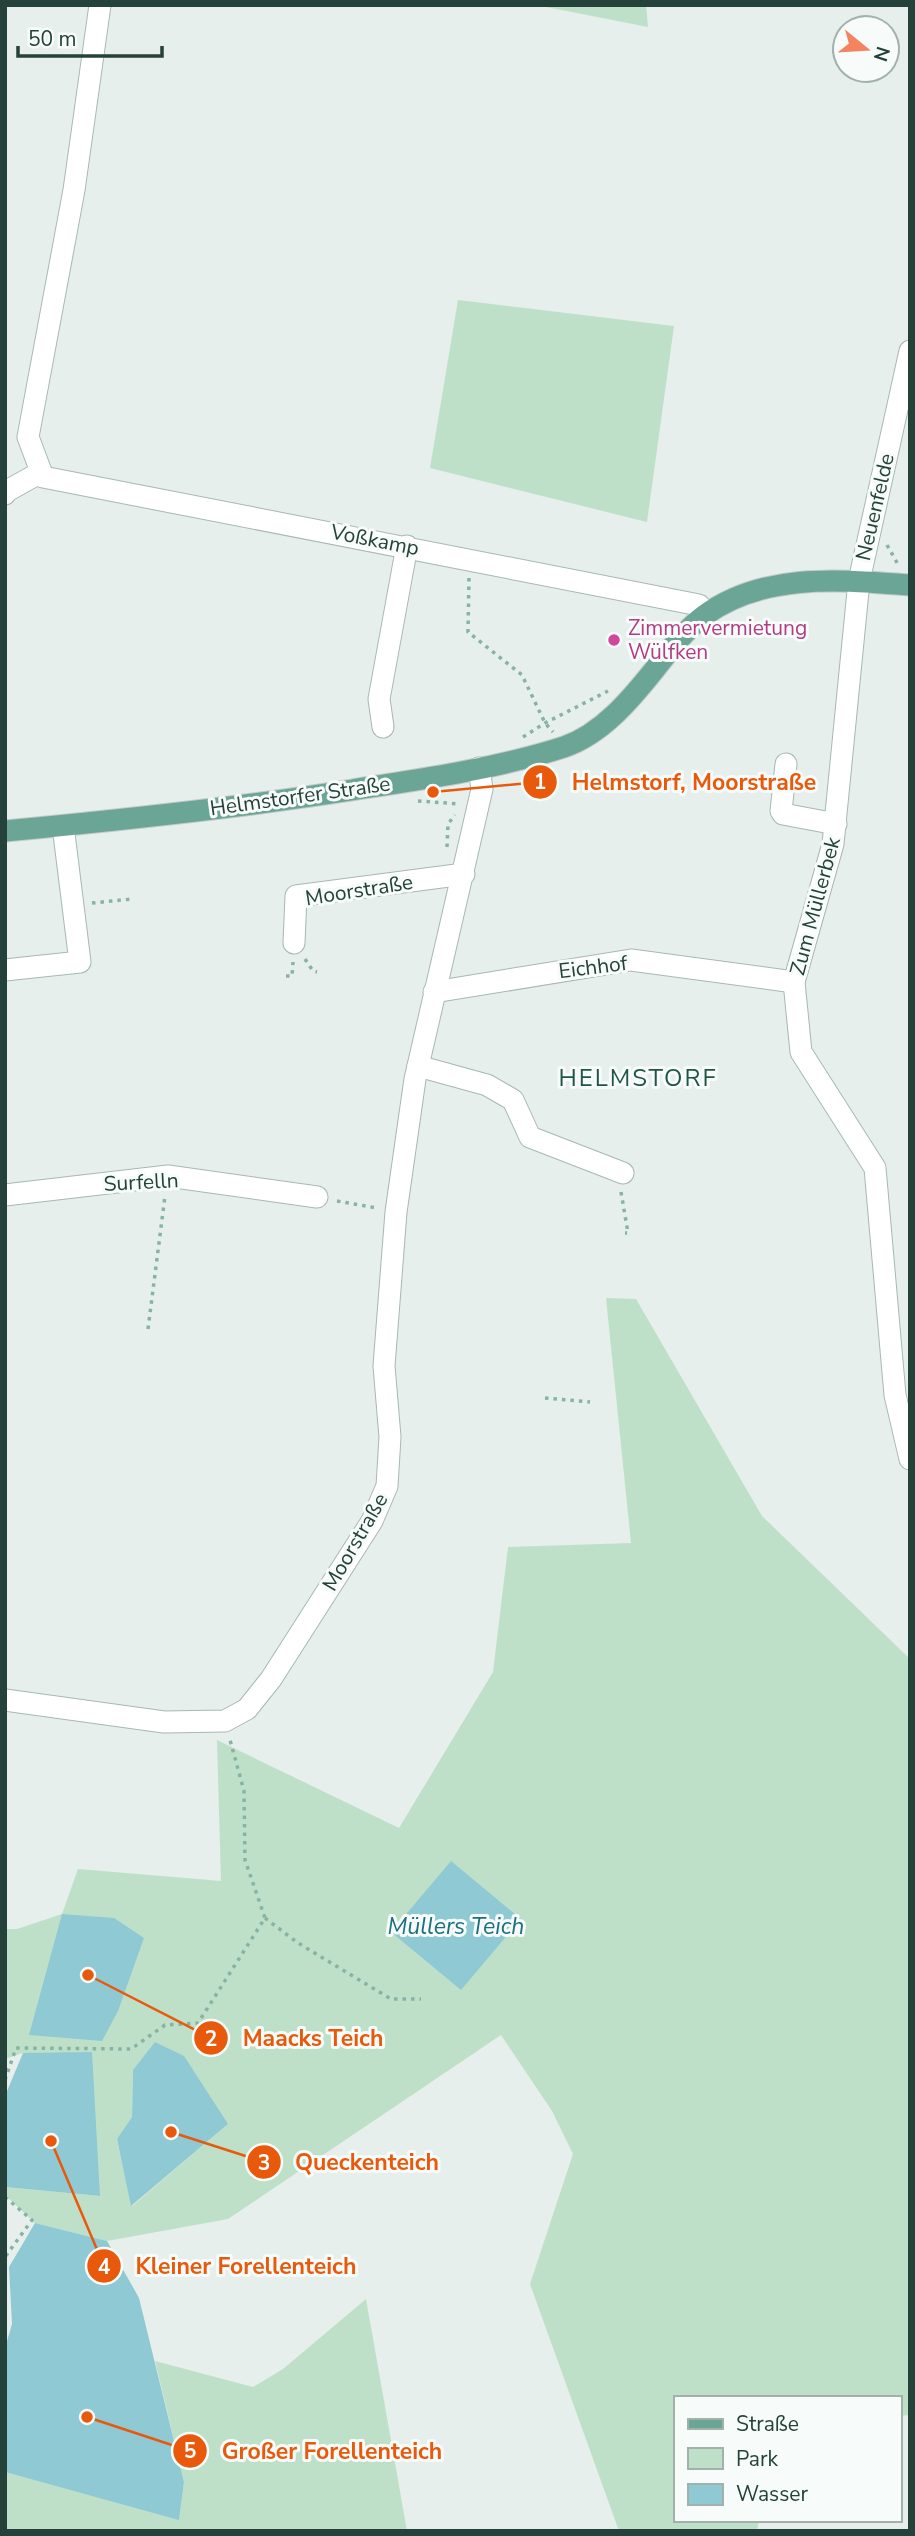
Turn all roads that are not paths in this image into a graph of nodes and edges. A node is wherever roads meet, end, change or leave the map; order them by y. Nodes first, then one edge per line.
1 (100, 5) edge
2 (910, 351) edge
3 (41, 472) junction
4 (5, 494) edge
5 (407, 546) junction
6 (859, 581) junction
7 (910, 585) edge
8 (706, 614) junction
9 (383, 727) dead end
10 (786, 764) dead end
11 (479, 768) junction
12 (835, 824) junction
13 (63, 826) junction
14 (5, 831) edge
15 (464, 874) junction
16 (294, 943) dead end
17 (5, 970) edge
18 (794, 982) junction
19 (434, 992) junction
20 (418, 1066) junction
21 (622, 1182) road end
22 (5, 1195) edge
23 (317, 1198) road end
24 (910, 1459) edge
25 (5, 1700) edge

1 - 3 street
2 - 6 street, Neuenfelde
3 - 4 street
3 - 5 street, Voßkamp
5 - 8 street, Voßkamp
5 - 9 street
6 - 7 main road, Helmstorfer Straße
6 - 8 main road, Helmstorfer Straße
6 - 12 street, Zum Müllerbek
8 - 11 main road, Helmstorfer Straße
10 - 12 street
11 - 13 main road, Helmstorfer Straße
11 - 15 street, Moorstraße
12 - 18 street, Zum Müllerbek
13 - 14 main road, Helmstorfer Straße
13 - 17 street
15 - 16 street, Moorstraße
15 - 19 street, Moorstraße
18 - 19 street, Eichhof
18 - 24 street, Zum Müllerbek
19 - 20 street, Moorstraße
20 - 21 street
20 - 25 street, Moorstraße
22 - 23 street, Surfelln

